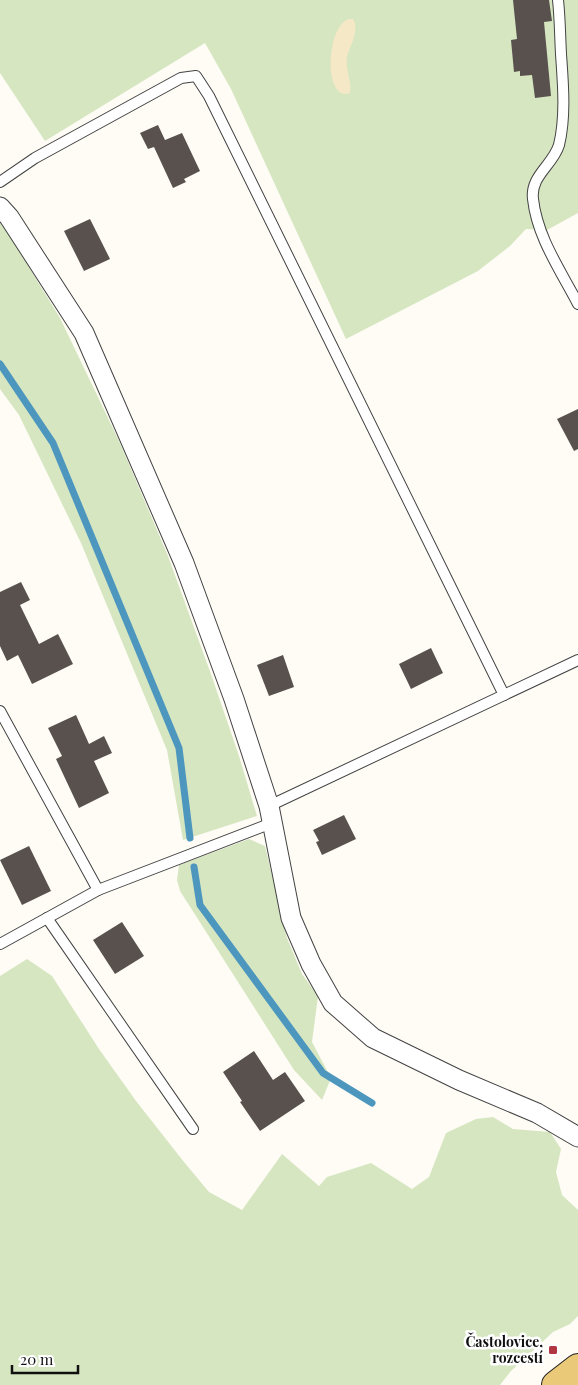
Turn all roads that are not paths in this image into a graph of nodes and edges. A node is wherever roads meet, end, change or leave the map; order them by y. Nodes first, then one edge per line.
1 (558, 0) edge
2 (0, 182) edge
3 (0, 207) edge
4 (578, 304) edge
5 (578, 660) edge
6 (504, 695) junction
7 (0, 711) edge
8 (271, 815) junction
9 (98, 890) junction
10 (47, 918) junction
11 (0, 944) edge
12 (193, 1129) dead end
13 (578, 1137) edge
14 (578, 1368) edge
15 (556, 1385) edge

1 - 4 lane
2 - 6 lane
3 - 8 street
5 - 6 lane
6 - 8 lane
7 - 9 lane
8 - 9 lane
8 - 13 street
9 - 10 lane
10 - 11 lane
10 - 12 lane
14 - 15 main road

